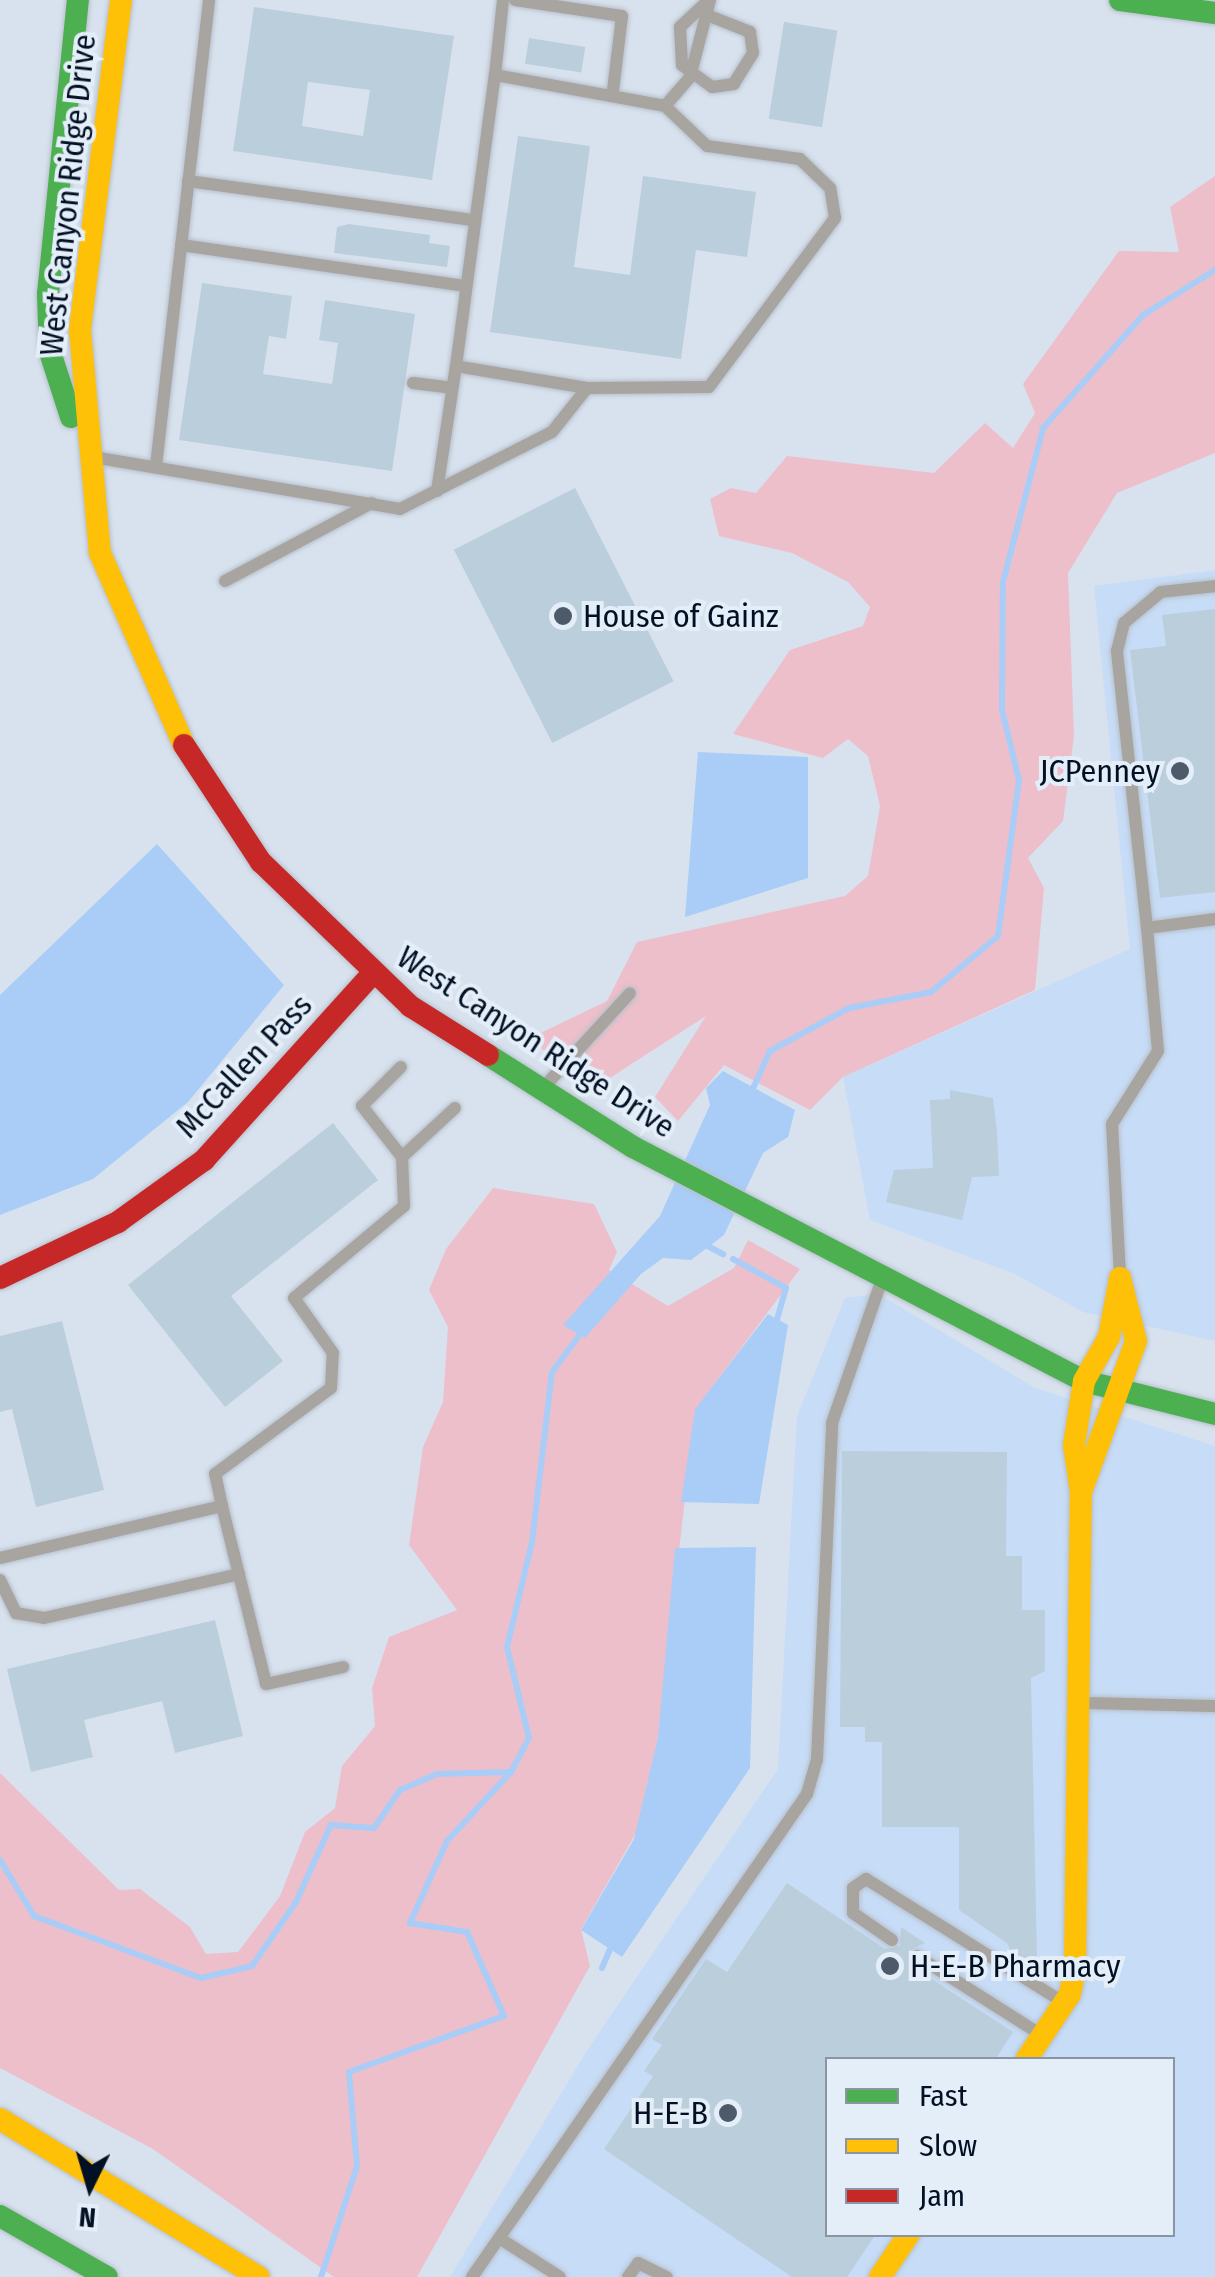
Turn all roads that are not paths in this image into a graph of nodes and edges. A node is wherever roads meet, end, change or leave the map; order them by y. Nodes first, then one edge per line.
1 (78, 0) edge
2 (209, 0) edge
3 (503, 0) edge
4 (516, 0) edge
5 (709, 0) edge
6 (1120, 0) edge
7 (122, 5) edge
8 (1215, 13) edge
9 (706, 15) junction
10 (495, 74) junction
11 (690, 77) junction
12 (612, 90) junction
13 (665, 106) junction
14 (188, 181) junction
15 (474, 220) junction
16 (181, 245) junction
17 (466, 286) junction
18 (456, 366) junction
19 (413, 383) dead end
20 (452, 388) junction
21 (587, 388) junction
22 (84, 456) junction
23 (156, 466) junction
24 (436, 491) junction
25 (372, 503) junction
26 (225, 581) dead end
27 (1215, 586) edge
28 (1215, 919) edge
29 (1147, 928) junction
30 (371, 975) junction
31 (630, 993) dead end
32 (401, 1066) dead end
33 (541, 1090) junction
34 (456, 1108) dead end
35 (402, 1157) junction
36 (0, 1278) edge
37 (1120, 1278) junction
38 (881, 1282) junction
39 (1084, 1381) junction
40 (1121, 1393) junction
41 (1215, 1414) edge
42 (1081, 1492) junction
43 (222, 1506) junction
44 (0, 1558) edge
45 (239, 1574) junction
46 (0, 1580) edge
47 (343, 1666) dead end
48 (1082, 1703) junction
49 (1215, 1706) edge
50 (892, 1940) dead end
51 (917, 1956) dead end
52 (1064, 2003) junction
53 (1042, 2035) junction
54 (1028, 2057) edge
55 (0, 2118) edge
56 (0, 2216) edge
57 (906, 2237) edge
58 (499, 2238) junction
59 (107, 2277) edge
60 (259, 2277) edge
61 (472, 2277) edge
62 (560, 2277) edge
63 (628, 2277) edge
64 (667, 2277) edge
65 (880, 2277) edge

1 - 22 street, West Canyon Ridge Drive
2 - 14 lane
3 - 10 lane
4 - 12 lane
5 - 9 lane
5 - 11 lane
6 - 8 street
7 - 22 street, West Canyon Ridge Drive
9 - 11 lane
9 - 11 lane
10 - 12 lane
10 - 15 lane
11 - 13 lane
12 - 13 lane
13 - 21 lane
14 - 15 lane
14 - 16 lane
15 - 17 lane
16 - 17 lane
16 - 23 lane
17 - 18 lane
18 - 20 lane
18 - 21 lane
19 - 20 lane
20 - 24 lane
21 - 24 lane
22 - 23 lane
22 - 30 street, West Canyon Ridge Drive
23 - 25 lane
24 - 25 lane
25 - 26 lane
27 - 29 lane
28 - 29 lane
29 - 37 lane
30 - 33 street, West Canyon Ridge Drive
30 - 36 street, McCallen Pass
31 - 33 lane
32 - 35 lane
33 - 38 street, West Canyon Ridge Drive
34 - 35 lane
35 - 43 lane
37 - 39 street
37 - 40 street
38 - 39 street, West Canyon Ridge Drive
38 - 58 lane
39 - 40 street, West Canyon Ridge Drive
39 - 42 street
40 - 41 street, West Canyon Ridge Drive
40 - 42 street
42 - 48 street
43 - 44 lane
43 - 45 lane
45 - 46 lane
45 - 47 lane
48 - 49 lane
48 - 52 street
50 - 52 lane
51 - 53 lane
52 - 53 street
53 - 54 street
55 - 60 street
56 - 59 street
57 - 65 street
58 - 61 lane
58 - 62 lane
63 - 64 lane

